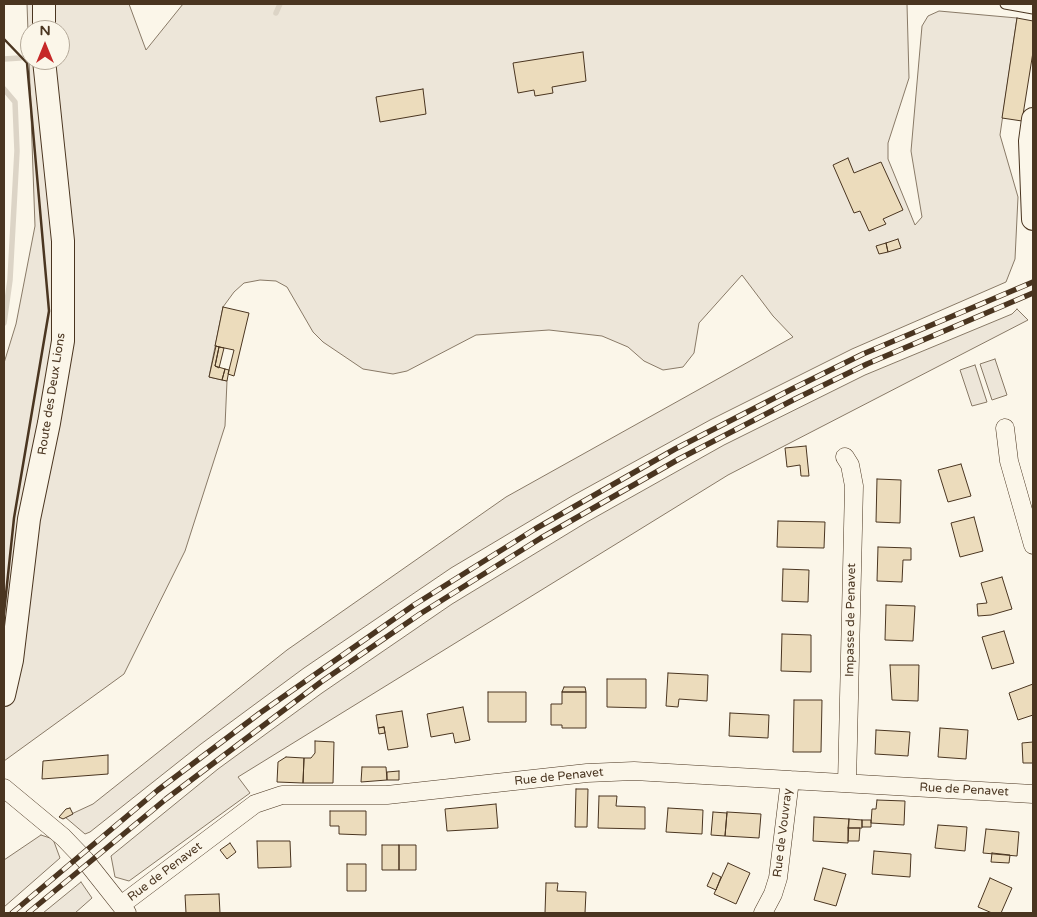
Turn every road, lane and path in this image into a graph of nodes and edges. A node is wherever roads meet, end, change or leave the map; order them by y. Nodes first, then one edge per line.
1 (44, 4) edge
2 (1005, 4) edge
3 (1033, 9) edge
4 (44, 20) edge
5 (45, 70) edge
6 (1033, 119) edge
7 (1033, 219) edge
8 (1005, 428) dead end
9 (845, 458) dead end
10 (1033, 544) edge
11 (4, 695) edge
12 (790, 780) junction
13 (847, 783) junction
14 (4, 788) edge
15 (1033, 794) edge
16 (124, 909) edge
17 (763, 913) edge

1 - 4 street
2 - 3 lane
5 - 11 street, Route des Deux Lions
6 - 7 street
8 - 10 street
9 - 13 street, Impasse de Penavet
12 - 13 street, Rue de Penavet
12 - 16 street, Rue de Penavet
12 - 17 street, Rue de Vouvray
13 - 15 street, Rue de Penavet
14 - 16 street

